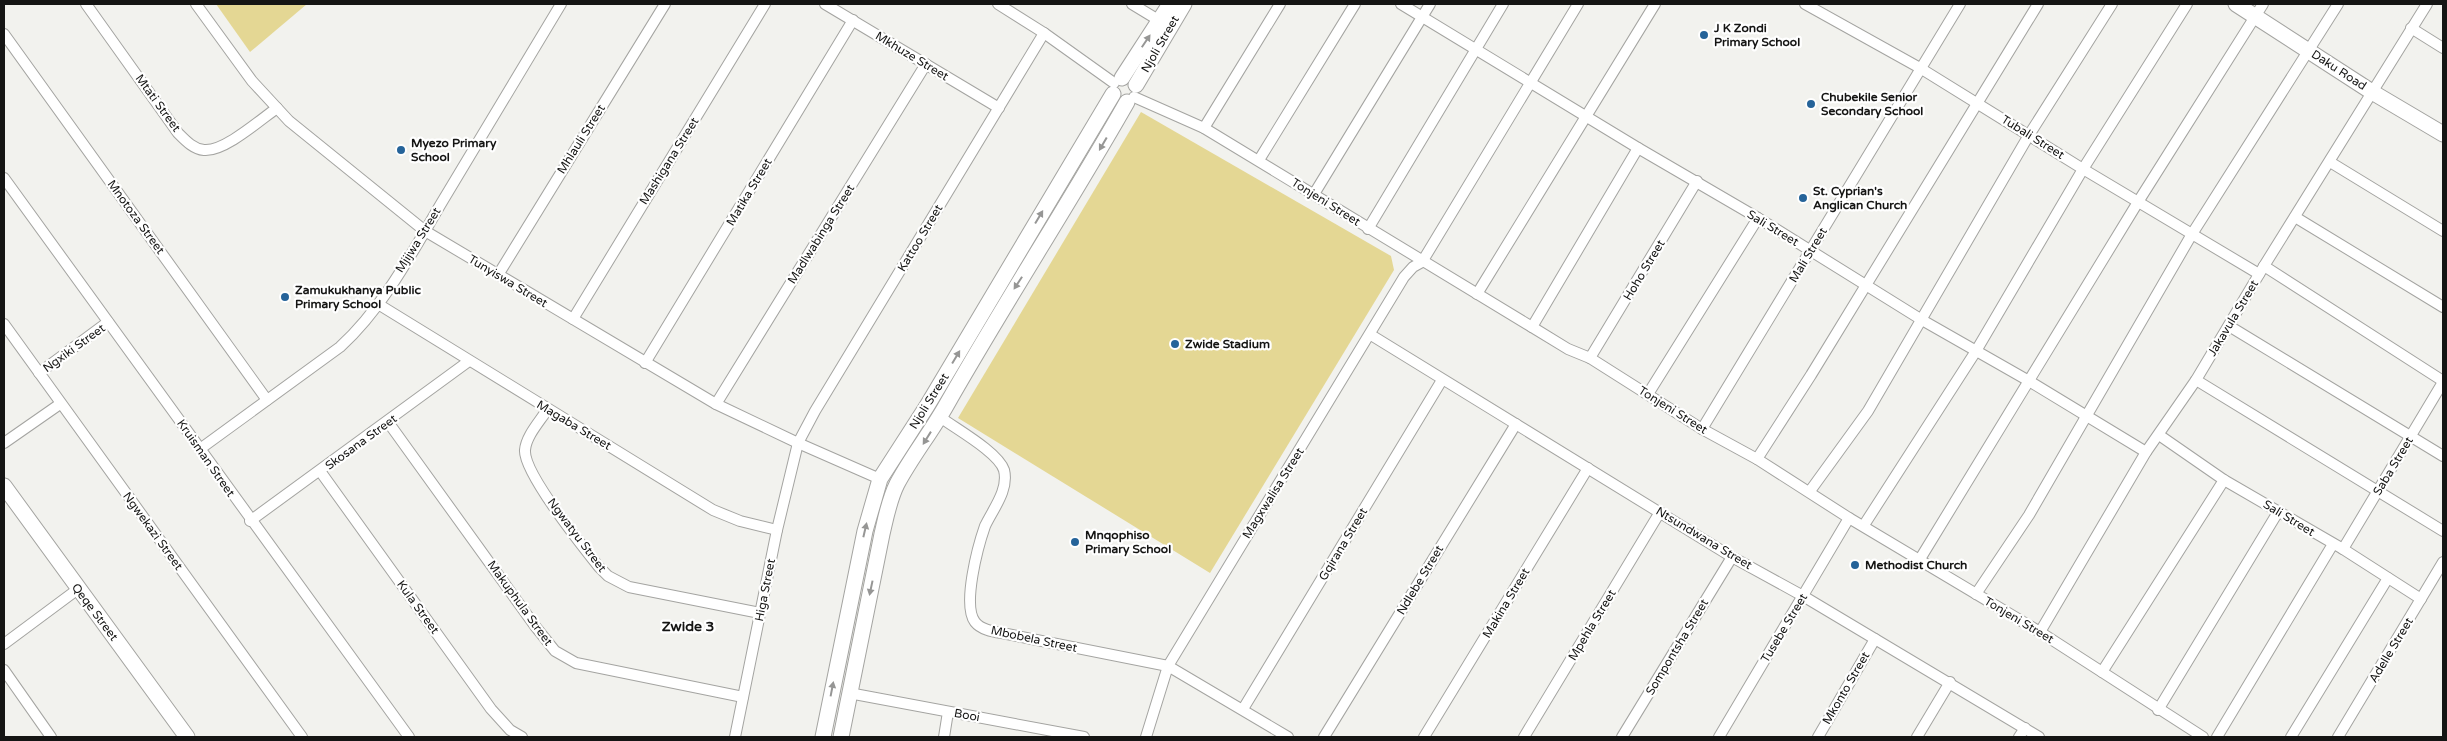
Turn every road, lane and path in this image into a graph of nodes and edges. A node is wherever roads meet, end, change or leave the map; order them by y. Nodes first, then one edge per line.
1 (86, 4) edge
2 (196, 4) edge
3 (561, 4) edge
4 (665, 4) edge
5 (766, 4) edge
6 (825, 4) edge
7 (998, 4) edge
8 (1132, 4) edge
9 (1170, 4) edge
10 (1184, 4) edge
11 (1280, 4) edge
12 (1355, 4) edge
13 (1400, 4) edge
14 (1430, 4) edge
15 (1503, 4) edge
16 (1578, 4) edge
17 (1655, 4) edge
18 (1805, 4) edge
19 (1960, 4) edge
20 (2038, 4) edge
21 (2112, 4) edge
22 (2187, 4) edge
23 (2236, 4) edge
24 (2338, 4) edge
25 (2427, 4) edge
26 (2259, 10) edge
27 (1422, 17) junction
28 (853, 20) junction
29 (1160, 21) junction
30 (2412, 28) junction
31 (1044, 33) junction
32 (4, 34) edge
33 (2443, 48) edge
34 (1475, 49) junction
35 (2309, 52) junction
36 (926, 64) junction
37 (1920, 68) junction
38 (1530, 83) junction
39 (1116, 85) junction
40 (2372, 92) junction
41 (1132, 95) junction
42 (1977, 102) junction
43 (277, 108) junction
44 (999, 108) junction
45 (1586, 116) junction
46 (1204, 128) junction
47 (2443, 134) edge
48 (2029, 135) junction
49 (1638, 148) junction
50 (1259, 160) junction
51 (2330, 162) junction
52 (2083, 169) junction
53 (4, 178) edge
54 (1697, 182) junction
55 (1314, 194) junction
56 (2138, 202) junction
57 (2295, 217) junction
58 (1758, 218) junction
59 (1368, 228) junction
60 (425, 231) junction
61 (2443, 231) edge
62 (2192, 234) junction
63 (1811, 251) junction
64 (1422, 262) junction
65 (2262, 270) junction
66 (498, 275) junction
67 (1866, 284) junction
68 (1477, 294) junction
69 (378, 304) junction
70 (2443, 307) edge
71 (572, 319) junction
72 (1922, 320) junction
73 (108, 322) junction
74 (4, 324) edge
75 (2229, 326) junction
76 (1532, 327) junction
77 (1371, 335) junction
78 (1976, 351) junction
79 (1590, 358) junction
80 (470, 361) junction
81 (645, 363) junction
82 (39, 373) junction
83 (1442, 380) junction
84 (2196, 380) junction
85 (2029, 381) junction
86 (2443, 382) edge
87 (1648, 394) junction
88 (267, 400) junction
89 (60, 404) junction
90 (716, 404) junction
91 (547, 410) junction
92 (2085, 416) junction
93 (940, 417) junction
94 (388, 422) junction
95 (1516, 424) junction
96 (1702, 429) junction
97 (2159, 435) junction
98 (2412, 436) junction
99 (4, 443) edge
100 (798, 444) junction
101 (200, 449) junction
102 (2146, 452) junction
103 (2443, 456) edge
104 (1757, 459) junction
105 (1588, 468) junction
106 (320, 471) junction
107 (880, 479) junction
108 (2224, 480) junction
109 (4, 486) edge
110 (2378, 490) junction
111 (1810, 491) junction
112 (1660, 512) junction
113 (2278, 512) junction
114 (1849, 518) junction
115 (250, 521) junction
116 (1864, 526) junction
117 (777, 530) junction
118 (2443, 531) edge
119 (2338, 547) junction
120 (1732, 558) junction
121 (1920, 558) junction
122 (2443, 562) edge
123 (2388, 578) junction
124 (78, 589) junction
125 (1976, 594) junction
126 (1803, 596) junction
127 (2421, 599) junction
128 (760, 613) junction
129 (2040, 632) junction
130 (1875, 639) junction
131 (4, 644) edge
132 (1168, 666) junction
133 (4, 670) edge
134 (2102, 672) junction
135 (1950, 682) junction
136 (849, 693) junction
137 (743, 696) junction
138 (1243, 709) junction
139 (2158, 710) junction
140 (948, 712) junction
141 (2024, 728) junction
142 (1032, 732) edge
143 (51, 737) edge
144 (188, 737) edge
145 (302, 737) edge
146 (409, 737) edge
147 (519, 737) edge
148 (735, 737) edge
149 (823, 737) edge
150 (841, 737) edge
151 (944, 737) edge
152 (1084, 737) edge
153 (1146, 737) edge
154 (1288, 737) edge
155 (1324, 737) edge
156 (1424, 737) edge
157 (1524, 737) edge
158 (1622, 737) edge
159 (1719, 737) edge
160 (1818, 737) edge
161 (1917, 737) edge
162 (2019, 737) edge
163 (2039, 737) edge
164 (2203, 737) edge
165 (2217, 737) edge
166 (2291, 737) edge
167 (2338, 737) edge

1 - 43 street, Mtati Street
2 - 43 street, Tunyiswa Street
3 - 60 street, Mjijwa Street
4 - 66 street, Mhlauli Street
5 - 71 street, Mashigana Street
6 - 28 street, Mkhuze Street
7 - 31 street
8 - 29 street
9 - 29 main road, Njoli Street
10 - 41 main road, Njoli Street
11 - 46 street
12 - 50 street
13 - 27 street, Sali Street
14 - 27 street
15 - 34 street
16 - 38 street, Magxwalisa Street
17 - 45 street
18 - 37 street, Tubali Street
19 - 37 street, Mali Street
20 - 42 street
21 - 48 street
22 - 52 street
23 - 26 main road, Daku Road
24 - 35 street
25 - 30 street, Jakavula Street
26 - 35 main road, Daku Road
26 - 56 street
27 - 34 street, Sali Street
27 - 55 street
28 - 36 street, Mkhuze Street
28 - 81 street, Matika Street
39 -> 29 main road, Njoli Street
30 - 33 street
30 - 40 street, Jakavula Street
31 - 39 street
31 - 44 street, Kattoo Street
32 - 88 street, Mnotoza Street
34 - 38 street, Sali Street
34 - 59 street
35 - 40 main road, Daku Road
35 - 62 street
36 - 44 street, Mkhuze Street
36 - 90 street, Madlwabinga Street
37 - 42 street, Tubali Street
37 - 63 street, Mali Street
38 - 45 street, Sali Street
38 - 64 street, Magxwalisa Street
39 - 41 main road
39 - 41 main road
107 -> 39 main road, Njoli Street
40 - 47 main road, Daku Road
40 - 51 street, Jakavula Street
41 - 46 street, Tonjeni Street
41 -> 93 main road, Njoli Street
42 - 48 street, Tubali Street
42 - 67 street
43 - 60 street, Tunyiswa Street
44 - 100 street, Kattoo Street
45 - 49 street, Sali Street
45 - 68 street
46 - 50 street, Tonjeni Street
48 - 52 street, Tubali Street
48 - 72 street
49 - 54 street, Sali Street
49 - 76 street
50 - 55 street, Tonjeni Street
51 - 57 street, Jakavula Street
51 - 61 street
52 - 56 street, Tubali Street
52 - 78 street
53 - 73 street, Kruisman Street
54 - 58 street, Sali Street
54 - 79 street, Hoho Street
55 - 59 street, Tonjeni Street
56 - 62 street, Tubali Street
56 - 85 street
57 - 65 street, Jakavula Street
57 - 70 street
58 - 63 street, Sali Street
58 - 87 street
59 - 64 street, Tonjeni Street
60 - 66 street, Tunyiswa Street
60 - 69 street, Mjijwa Street
62 - 65 street, Tubali Street
62 - 92 street
63 - 67 street, Sali Street
63 - 96 street, Mali Street
64 - 68 street, Tonjeni Street
64 - 77 street, Magxwalisa Street
65 - 75 street, Jakavula Street
65 - 86 street, Tubali Street
66 - 71 street, Tunyiswa Street
67 - 72 street, Sali Street
67 - 104 street
68 - 76 street, Tonjeni Street
69 - 80 street, Magaba Street
69 - 88 street, Mjijwa Street
71 - 81 street, Tunyiswa Street
72 - 78 street, Sali Street
72 - 111 street
73 - 82 street, Ngxiki Street
73 - 101 street, Kruisman Street
74 - 82 street, Ngwekazi Street
75 - 84 street, Jakavula Street
75 - 98 street
76 - 79 street, Tonjeni Street
77 - 83 street, Ntsundwana Street
77 - 132 street, Magxwalisa Street
78 - 85 street, Sali Street
78 - 116 street
79 - 87 street, Tonjeni Street
80 - 91 street, Magaba Street
80 - 94 street, Skosana Street
81 - 90 street, Tunyiswa Street
82 - 89 street, Ngwekazi Street
83 - 95 street, Ntsundwana Street
83 - 138 street, Gqirana Street
84 - 97 street, Jakavula Street
84 - 110 street
85 - 92 street, Sali Street
85 - 121 street
86 - 98 street, Saba Street
87 - 96 street, Tonjeni Street
88 - 101 street, Mjijwa Street
89 - 99 street
89 - 145 street, Ngwekazi Street
90 - 100 street, Tunyiswa Street
91 - 117 street, Magaba Street
91 - 128 street, Ngwatyu Street
92 - 102 street, Sali Street
92 - 125 street
93 - 132 street, Mbobela Street
93 -> 136 main road, Njoli Street
94 - 106 street, Skosana Street
94 - 137 street, Makuphula Street
95 - 105 street, Ntsundwana Street
95 - 155 street, Ndlebe Street
96 - 104 street, Tonjeni Street
97 - 102 street, Jakavula Street
97 - 108 street, Sali Street
98 - 103 street
98 - 110 street, Saba Street
100 - 107 street, Tunyiswa Street
100 - 117 street, Higa Street
101 - 115 street, Kruisman Street
102 - 129 street, Jakavula Street
104 - 111 street, Tonjeni Street
105 - 112 street, Ntsundwana Street
105 - 156 street, Makina Street
106 - 115 street, Skosana Street
106 - 147 street, Kula Street
149 -> 107 main road, Njoli Street
108 - 113 street, Sali Street
108 - 134 street
109 - 124 main road, Qeqe Street
110 - 118 street
110 - 119 street, Saba Street
111 - 114 street, Tonjeni Street
112 - 120 street, Ntsundwana Street
112 - 157 street, Mpehla Street
113 - 119 street, Sali Street
113 - 139 street
114 - 116 street, Tonjeni Street
114 - 126 street, Tusebe Street
115 - 146 street, Kruisman Street
116 - 121 street, Tonjeni Street
117 - 128 street, Higa Street
119 - 123 street, Sali Street
119 - 165 street, Saba Street
120 - 126 street, Ntsundwana Street
120 - 158 street, Sompontsha Street
121 - 125 street, Tonjeni Street
122 - 127 street, Adelle Street
123 - 127 street, Sali Street
123 - 166 street
124 - 131 street
124 - 144 main road, Qeqe Street
125 - 129 street, Tonjeni Street
126 - 130 street, Ntsundwana Street
126 - 159 street, Tusebe Street
127 - 167 street, Adelle Street
128 - 137 street, Higa Street
129 - 134 street, Tonjeni Street
130 - 135 street, Ntsundwana Street
130 - 160 street, Mkonto Street
132 - 138 street, Mbobela Street
132 - 153 street, Magxwalisa Street
133 - 143 street
134 - 139 street, Tonjeni Street
135 - 141 street, Ntsundwana Street
135 - 161 street
136 - 140 street, Booi
136 - 150 main road, Njoli Street
137 - 148 street, Higa Street
138 - 154 street, Mbobela Street
139 - 164 street, Tonjeni Street
140 - 142 street, Booi
140 - 151 street
141 - 162 street
141 - 163 street, Ntsundwana Street
142 - 152 street, Booi

